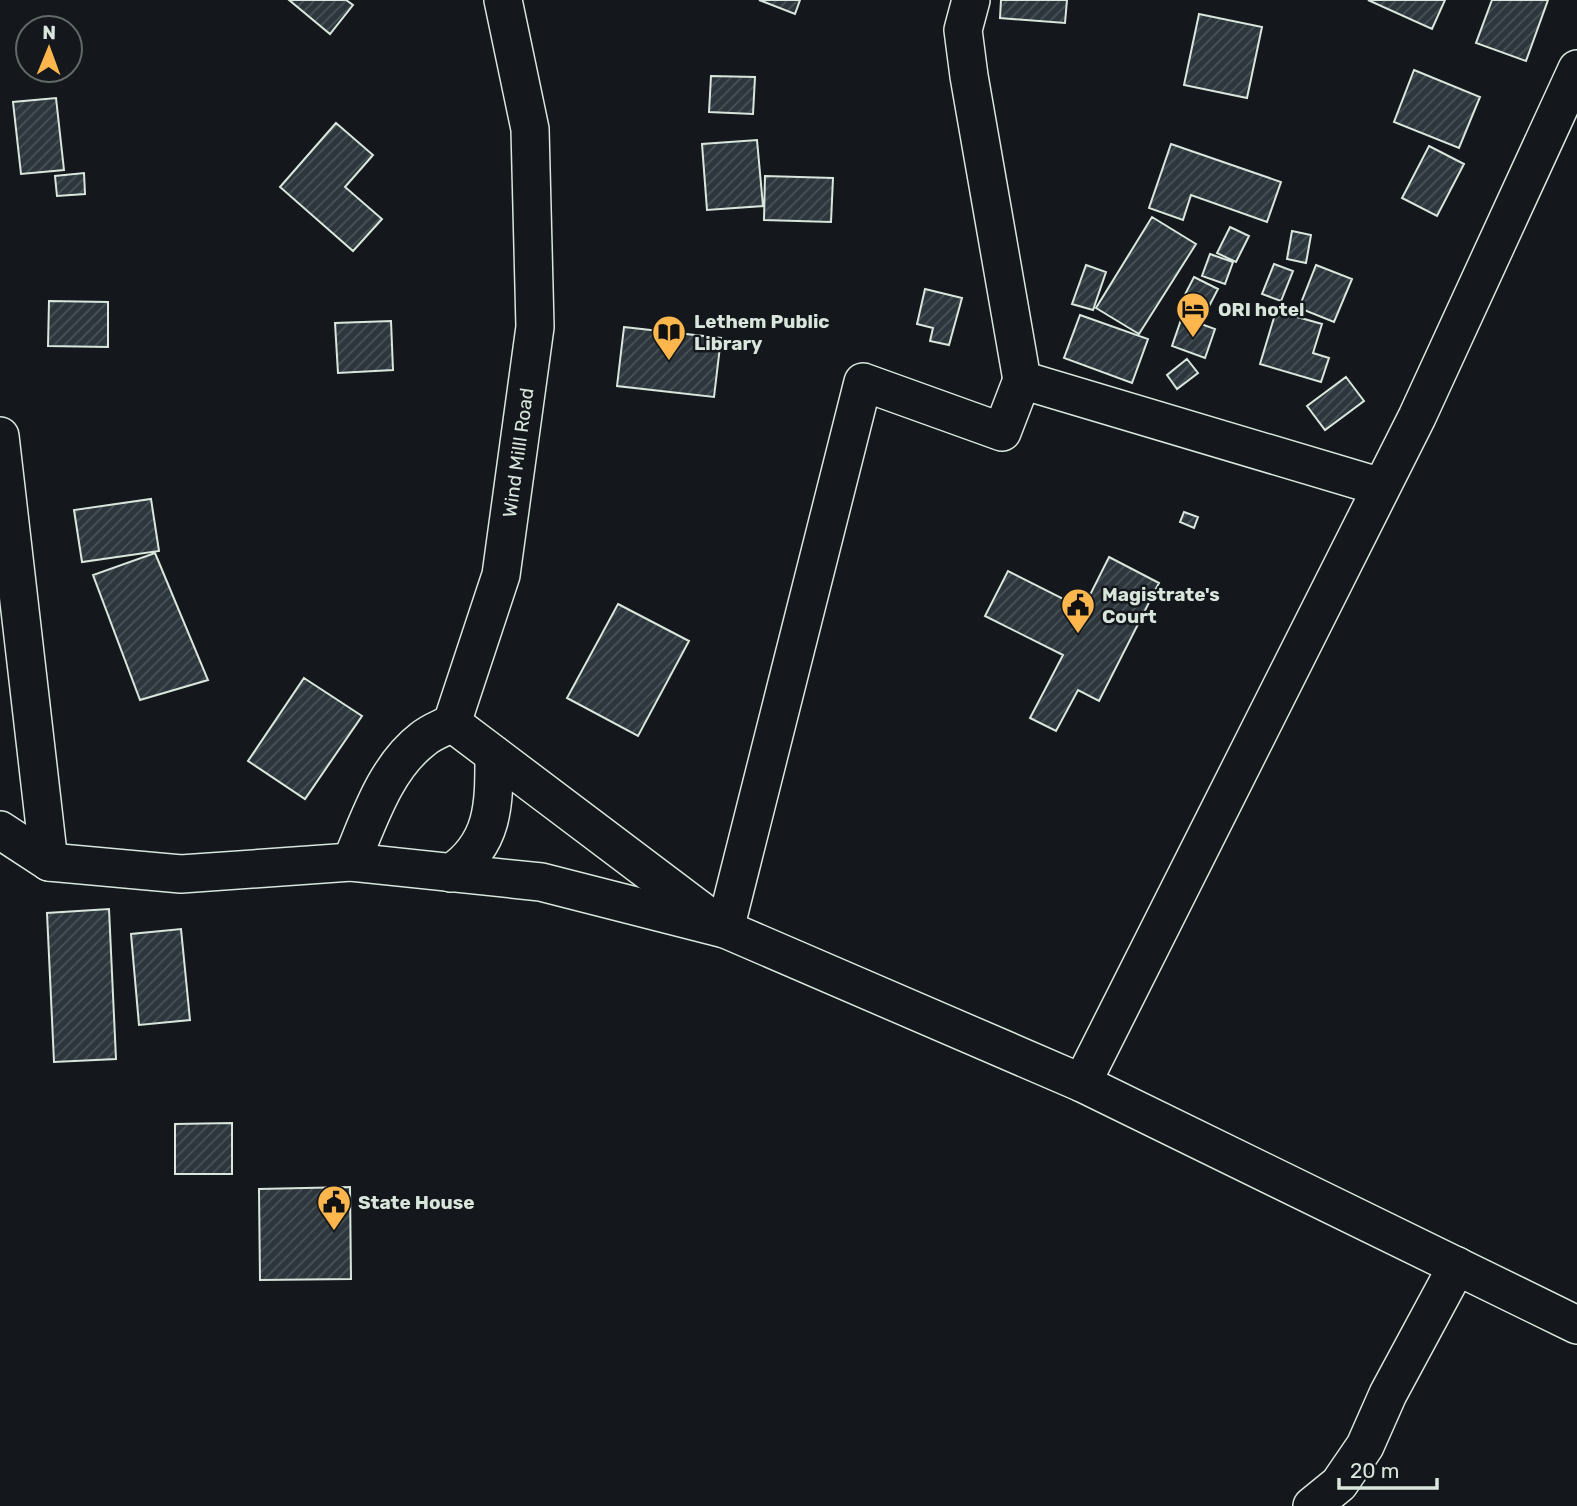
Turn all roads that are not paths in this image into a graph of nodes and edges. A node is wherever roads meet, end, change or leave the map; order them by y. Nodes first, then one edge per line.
1 (503, 0) edge
2 (971, 0) edge
3 (1577, 69) edge
4 (1022, 380) junction
5 (0, 436) edge
6 (1381, 487) junction
7 (452, 723) junction
8 (494, 755) junction
9 (0, 830) edge
10 (49, 862) junction
11 (351, 862) junction
12 (451, 873) junction
13 (725, 929) junction
14 (1082, 1083) junction
15 (1457, 1266) junction
16 (1577, 1325) edge
17 (1312, 1506) edge

1 - 7 street, Wind Milll Road
2 - 4 street
3 - 6 street
4 - 6 street
4 - 13 street
5 - 10 street
6 - 14 street
7 - 8 street
7 - 11 street
8 - 12 street
8 - 13 street
9 - 10 street
10 - 11 street
11 - 12 street
12 - 13 street
13 - 14 street
14 - 15 street
15 - 16 street
15 - 17 street

